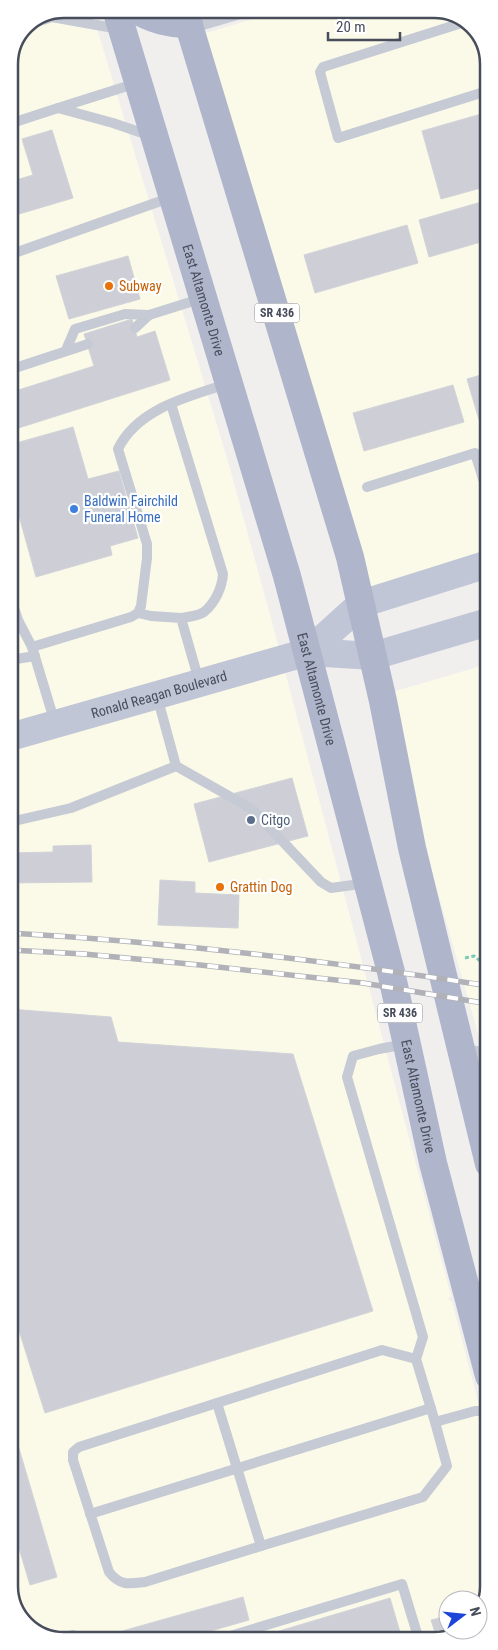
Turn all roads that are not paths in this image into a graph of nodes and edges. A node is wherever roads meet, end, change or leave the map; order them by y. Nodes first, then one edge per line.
1 (125, 18) edge
2 (141, 18) edge
3 (184, 18) edge
4 (188, 18) edge
5 (458, 24) edge
6 (138, 83) junction
7 (480, 94) edge
8 (58, 108) junction
9 (18, 121) edge
10 (155, 137) junction
11 (173, 197) junction
12 (18, 252) edge
13 (204, 298) junction
14 (149, 315) junction
15 (135, 328) dead end
16 (88, 344) dead end
17 (66, 350) junction
18 (18, 367) edge
19 (229, 383) junction
20 (171, 404) junction
21 (480, 469) edge
22 (367, 487) dead end
23 (480, 567) edge
24 (361, 604) junction
25 (138, 613) junction
26 (181, 618) junction
27 (18, 620) edge
28 (480, 624) edge
29 (34, 652) junction
30 (308, 652) junction
31 (373, 656) junction
32 (18, 657) edge
33 (200, 684) junction
34 (157, 696) junction
35 (55, 724) junction
36 (18, 735) edge
37 (176, 766) junction
38 (18, 820) edge
39 (368, 883) junction
40 (407, 1044) junction
41 (462, 1054) junction
42 (480, 1057) edge
43 (480, 1127) edge
44 (478, 1305) edge
45 (480, 1318) edge
46 (416, 1359) junction
47 (217, 1404) junction
48 (431, 1408) junction
49 (480, 1411) edge
50 (435, 1422) junction
51 (238, 1470) junction
52 (90, 1514) junction
53 (261, 1546) junction
54 (243, 1632) edge
55 (414, 1632) edge

1 - 6 main road, East Altamonte Drive / SR 436
2 - 3 main road
4 - 24 main road, SR 436
5 - 7 lane
6 - 8 lane
6 - 10 main road, East Altamonte Drive / SR 436
8 - 9 lane
8 - 10 lane
10 - 11 main road, East Altamonte Drive / SR 436
11 - 12 lane
11 - 13 main road, East Altamonte Drive / SR 436
13 - 14 lane
13 - 19 main road, East Altamonte Drive / SR 436
14 - 15 lane
14 - 17 lane
16 - 17 lane
17 - 18 lane
19 - 20 lane
19 - 30 main road, East Altamonte Drive / SR 436
20 - 25 lane
20 - 26 lane
21 - 22 lane
23 - 24 main road, Ronald Reagan Boulevard
24 - 30 main road, Ronald Reagan Boulevard
24 - 31 main road, SR 436
25 - 26 lane
25 - 29 lane
26 - 33 lane
27 - 29 lane
28 - 31 main road, Ronald Reagan Boulevard
29 - 32 lane
29 - 35 lane
30 - 31 main road, Ronald Reagan Boulevard
30 - 33 main road, Ronald Reagan Boulevard
30 - 39 main road, East Altamonte Drive / SR 436
31 - 41 main road, SR 436
33 - 34 main road, Ronald Reagan Boulevard
34 - 35 main road, Ronald Reagan Boulevard
34 - 37 lane
35 - 36 main road, Ronald Reagan Boulevard
37 - 38 lane
37 - 39 lane
39 - 40 main road, East Altamonte Drive / SR 436
40 - 44 main road, East Altamonte Drive / SR 436
40 - 46 lane
41 - 42 street
41 - 43 main road, SR 436
44 - 45 main road, East Altamonte Drive / SR 436
46 - 47 lane
46 - 48 lane
47 - 51 lane
47 - 52 lane
48 - 50 lane
48 - 51 lane
49 - 50 lane
50 - 53 lane
51 - 52 lane
51 - 53 lane
52 - 53 lane
54 - 55 lane

